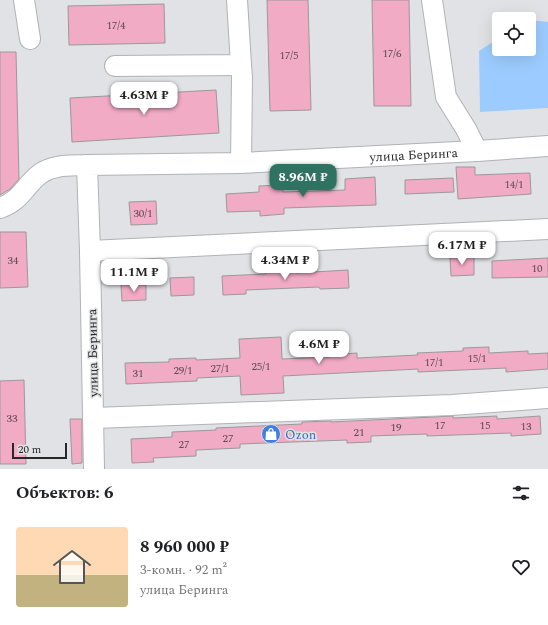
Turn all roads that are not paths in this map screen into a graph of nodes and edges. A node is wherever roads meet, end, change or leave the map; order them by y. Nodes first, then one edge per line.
1 (24, 0) edge
2 (237, 0) edge
3 (432, 0) edge
4 (30, 39) dead end
5 (241, 65) junction
6 (115, 66) dead end
7 (548, 146) edge
8 (477, 152) junction
9 (241, 164) junction
10 (87, 165) junction
11 (0, 208) edge
12 (548, 229) edge
13 (90, 251) junction
14 (548, 398) edge
15 (94, 418) junction
16 (94, 469) edge

1 - 4 street
2 - 5 street
3 - 8 street
5 - 6 street
5 - 9 street
7 - 8 street, улица Беринга
8 - 9 street, улица Беринга
9 - 10 street, улица Беринга
10 - 11 street, улица Беринга
10 - 13 street, улица Беринга
12 - 13 street
13 - 15 street, улица Беринга
14 - 15 street
15 - 16 street, улица Беринга

